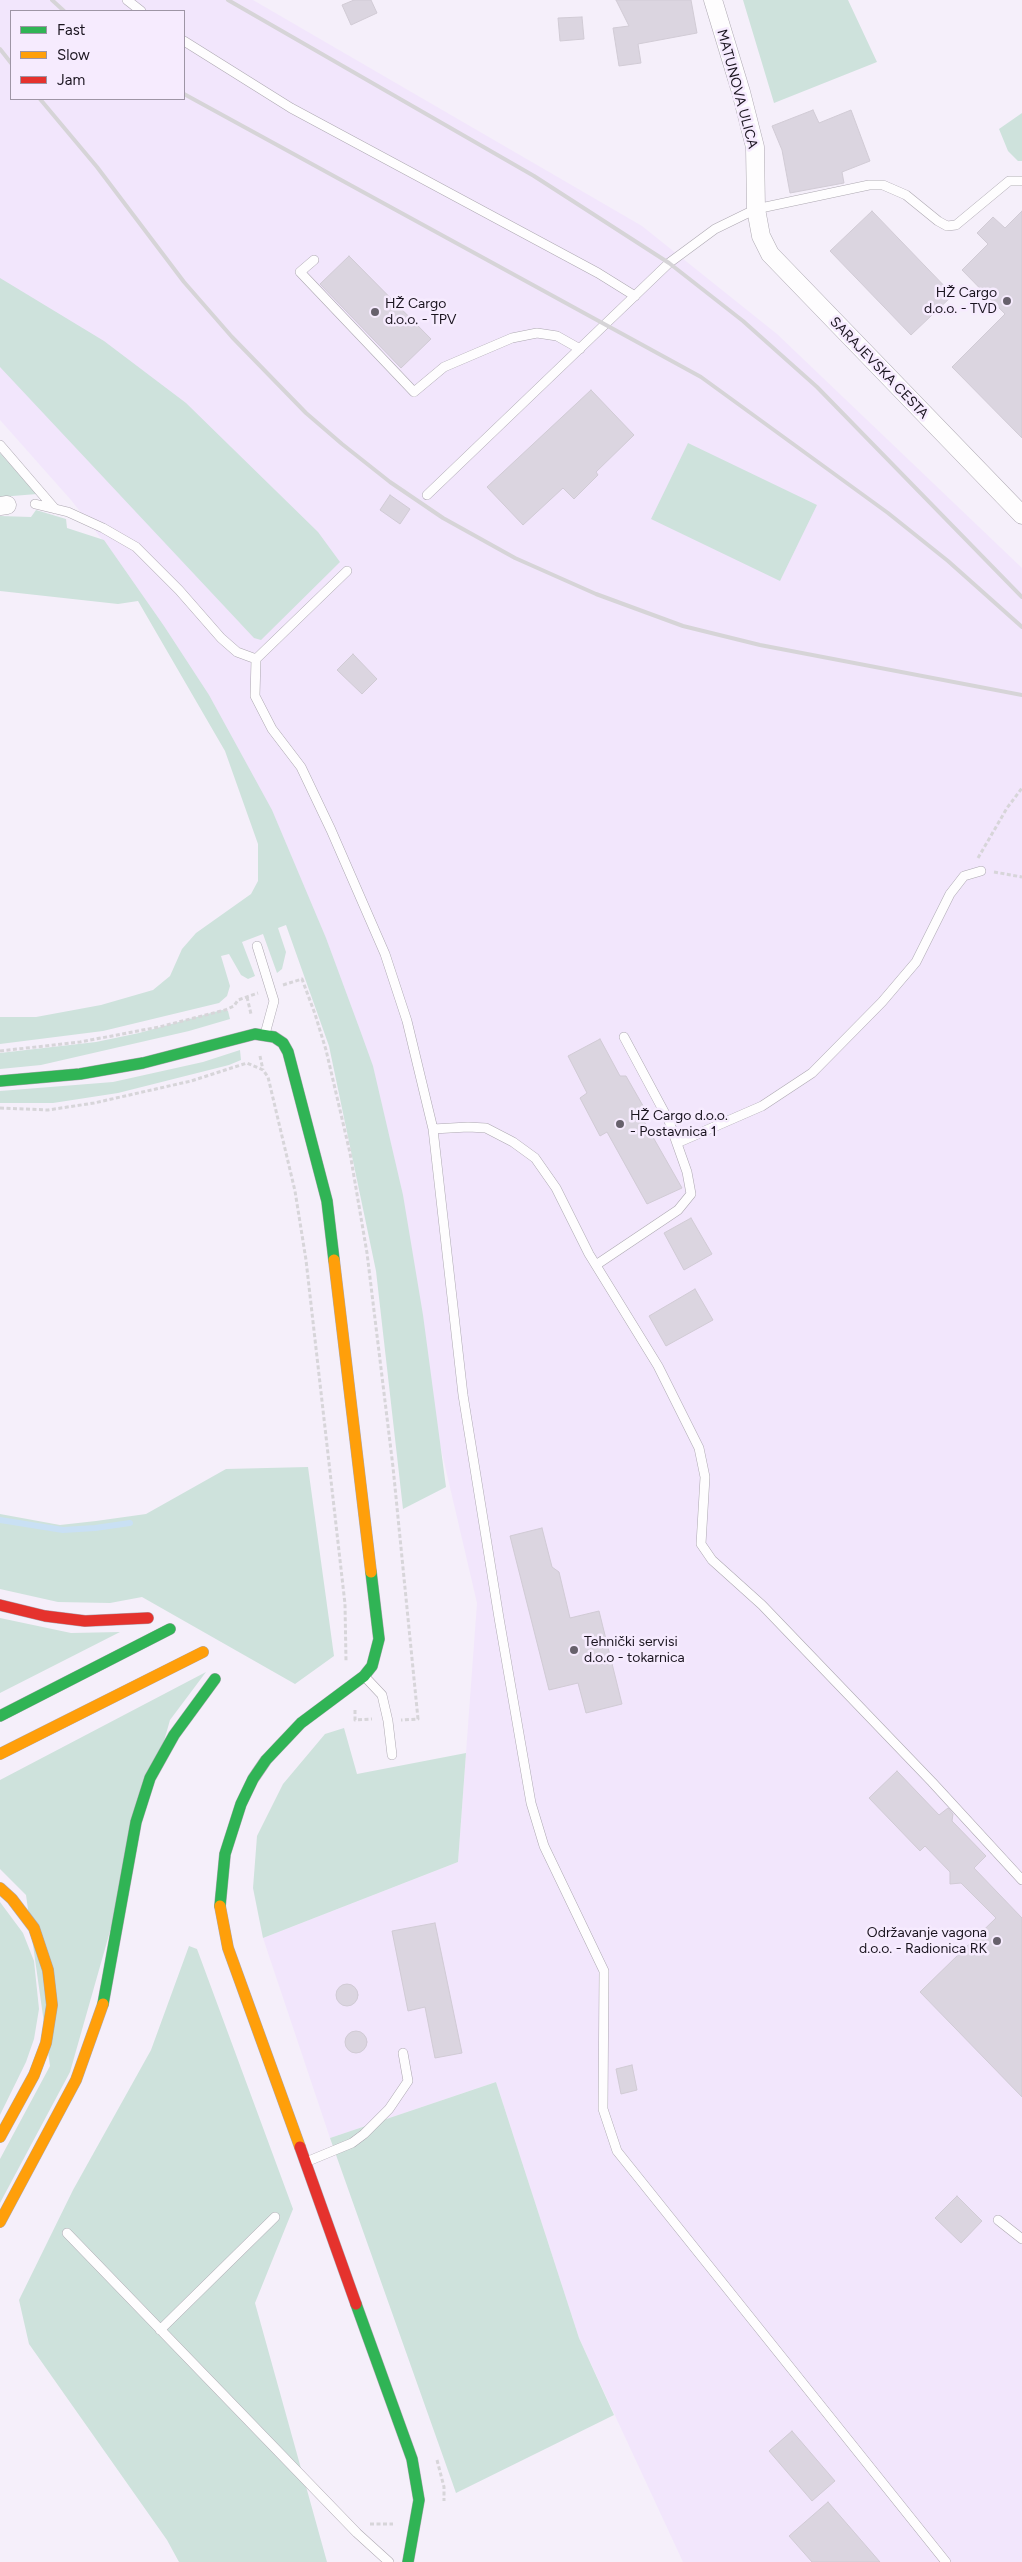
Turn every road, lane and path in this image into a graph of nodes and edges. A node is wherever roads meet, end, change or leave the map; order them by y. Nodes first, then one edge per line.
1 (126, 0) edge
2 (712, 0) edge
3 (140, 10) edge
4 (185, 42) edge
5 (1022, 181) edge
6 (756, 210) junction
7 (314, 260) dead end
8 (635, 296) junction
9 (580, 349) junction
10 (0, 445) edge
11 (427, 496) dead end
12 (35, 504) dead end
13 (55, 509) junction
14 (1022, 515) edge
15 (347, 571) dead end
16 (256, 659) junction
17 (1022, 788) edge
18 (981, 871) joint
19 (971, 874) junction
20 (1022, 877) edge
21 (257, 946) dead end
22 (289, 983) dead end
23 (257, 994) dead end
24 (247, 997) junction
25 (251, 1016) dead end
26 (265, 1034) junction
27 (624, 1037) dead end
28 (0, 1050) edge
29 (259, 1052) dead end
30 (263, 1070) dead end
31 (0, 1081) edge
32 (433, 1129) junction
33 (677, 1143) junction
34 (596, 1265) junction
35 (0, 1605) edge
36 (148, 1618) dead end
37 (170, 1629) dead end
38 (203, 1652) dead end
39 (364, 1676) junction
40 (215, 1679) dead end
41 (355, 1706) dead end
42 (0, 1716) edge
43 (347, 1718) dead end
44 (373, 1719) dead end
45 (355, 1720) junction
46 (403, 1720) dead end
47 (0, 1754) edge
48 (392, 1755) dead end
49 (1022, 1880) edge
50 (0, 1888) edge
51 (403, 2053) dead end
52 (0, 2137) edge
53 (306, 2163) junction
54 (275, 2217) dead end
55 (998, 2220) dead end
56 (0, 2222) edge
57 (67, 2233) dead end
58 (1022, 2240) edge
59 (160, 2330) junction
60 (435, 2456) dead end
61 (443, 2507) dead end
62 (388, 2562) edge
63 (408, 2562) edge
64 (946, 2562) edge

1 - 3 lane
2 - 6 street, MATUNOVA ULICA
4 - 8 lane
5 - 6 lane
6 - 8 lane
6 - 14 street, SARAJEVSKA CESTA
7 - 9 lane
8 - 9 lane
9 - 11 lane
10 - 13 lane
12 - 13 lane
13 - 16 lane
15 - 16 lane
16 - 32 lane
17 - 19 path
18 - 19 lane
18 - 20 path
19 - 33 lane
21 - 26 lane
22 - 46 path
23 - 24 path
24 - 25 path
24 - 28 path
26 - 31 main road
26 - 39 main road
27 - 33 lane
29 - 30 path
32 - 34 lane
32 - 64 lane
33 - 34 lane
34 - 49 lane
35 - 36 main road
37 - 42 main road
38 - 47 main road
39 - 48 lane
39 - 53 main road
40 - 56 main road
41 - 45 path
43 - 45 path
44 - 45 path
50 - 52 main road
51 - 53 lane
53 - 63 main road
54 - 59 lane
55 - 58 lane
57 - 59 lane
59 - 62 lane
60 - 61 path

